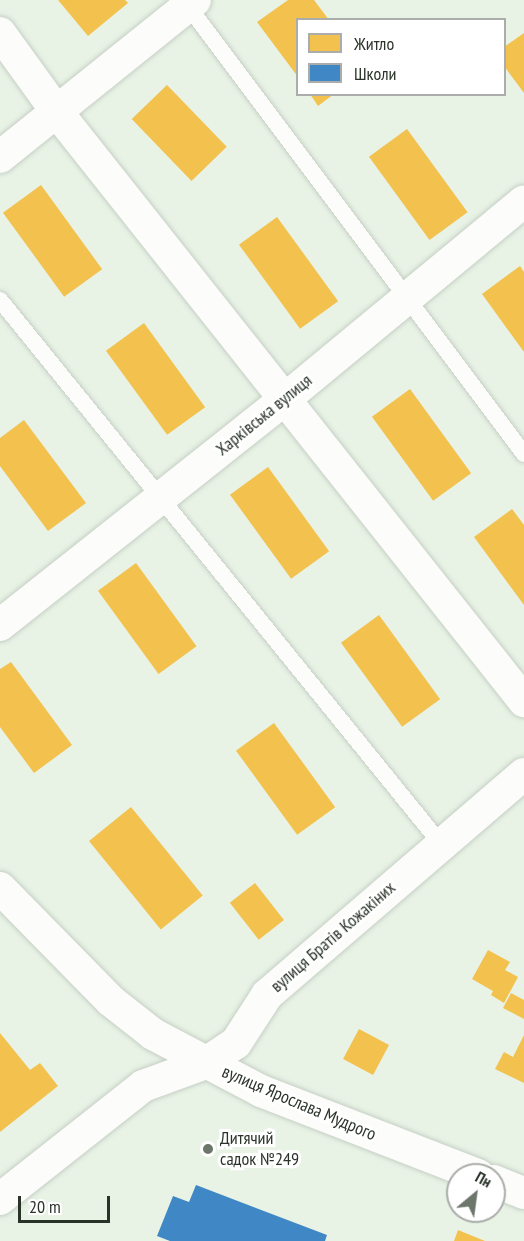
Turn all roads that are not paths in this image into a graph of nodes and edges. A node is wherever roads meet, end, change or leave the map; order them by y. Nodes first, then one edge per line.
1 (191, 3) edge
2 (0, 33) edge
3 (57, 112) junction
4 (0, 157) edge
5 (524, 201) edge
6 (405, 299) junction
7 (0, 300) edge
8 (285, 399) junction
9 (524, 454) edge
10 (160, 498) junction
11 (0, 625) edge
12 (524, 701) edge
13 (524, 774) edge
14 (441, 844) junction
15 (0, 888) edge
16 (206, 1063) junction
17 (447, 1163) edge
18 (506, 1186) edge
19 (524, 1193) edge
20 (0, 1199) edge

1 - 3 street
1 - 6 lane
2 - 3 street
3 - 4 street
3 - 8 street
5 - 6 street, Харківська вулиця
6 - 8 street, Харківська вулиця
6 - 9 lane
7 - 10 lane
8 - 10 street, Харківська вулиця
8 - 12 street
10 - 11 street, Харківська вулиця
10 - 14 lane
13 - 14 street, вулиця Братів Кожакіних
14 - 16 street, вулиця Братів Кожакіних
15 - 16 street, вулиця Ярослава Мудрого
16 - 17 street, вулиця Ярослава Мудрого
16 - 20 street, вулиця Братів Кожакіних
18 - 19 street

